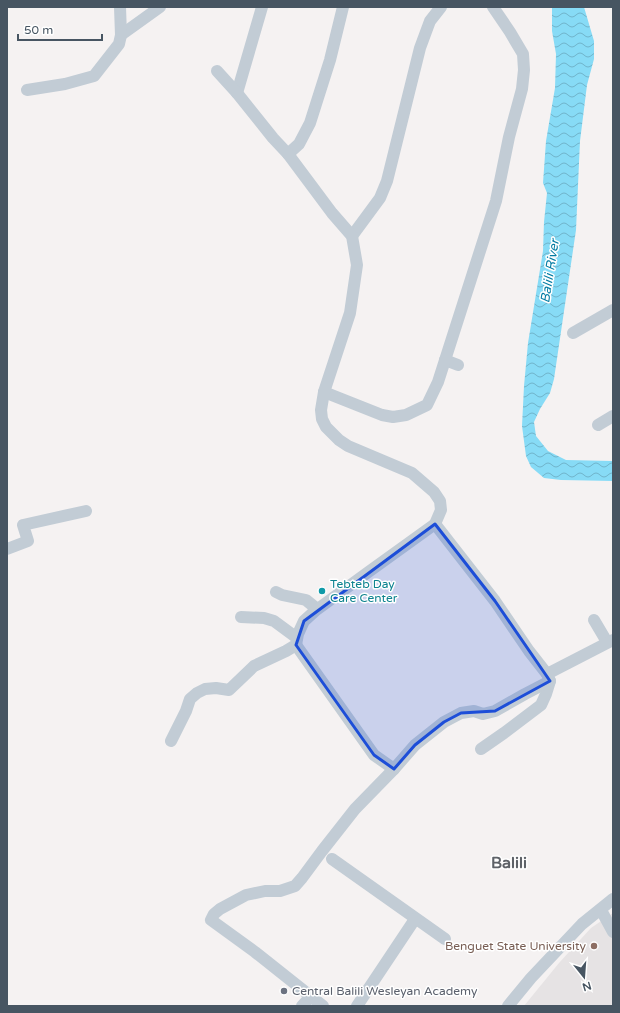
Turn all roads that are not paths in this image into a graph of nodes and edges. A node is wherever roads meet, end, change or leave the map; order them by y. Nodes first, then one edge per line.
1 (120, 7) edge
2 (160, 7) edge
3 (262, 7) edge
4 (343, 7) edge
5 (441, 7) edge
6 (493, 7) edge
7 (121, 35) junction
8 (217, 71) dead end
9 (27, 90) dead end
10 (237, 94) junction
11 (288, 154) junction
12 (352, 236) junction
13 (613, 310) edge
14 (573, 333) dead end
15 (445, 360) junction
16 (458, 365) dead end
17 (324, 392) junction
18 (613, 416) edge
19 (598, 425) dead end
20 (86, 511) dead end
21 (435, 524) junction
22 (7, 549) edge
23 (276, 592) dead end
24 (318, 609) junction
25 (241, 617) dead end
26 (594, 620) dead end
27 (296, 641) junction
28 (610, 641) edge
29 (548, 678) junction
30 (171, 741) dead end
31 (481, 749) dead end
32 (394, 769) junction
33 (332, 859) dead end
34 (613, 899) edge
35 (601, 910) junction
36 (415, 919) junction
37 (613, 932) edge
38 (445, 939) dead end
39 (311, 996) junction
40 (302, 1006) edge
41 (323, 1006) edge
42 (357, 1006) edge
43 (508, 1006) edge

1 - 7 street
2 - 7 street
3 - 10 street
4 - 11 street
5 - 12 street
6 - 15 street
7 - 9 street
8 - 10 street
10 - 11 street
11 - 12 street
12 - 17 street
13 - 14 street
15 - 16 street
15 - 17 street
17 - 21 street
18 - 19 street
20 - 22 street
21 - 24 street
21 - 29 street
23 - 24 street
24 - 27 street
25 - 27 street
26 - 28 street
27 - 30 street
27 - 32 street
28 - 29 street
29 - 31 street
29 - 32 street
32 - 39 street
33 - 36 street
34 - 35 street
35 - 37 street
35 - 43 street
36 - 38 street
36 - 42 street
39 - 40 street
39 - 41 street

